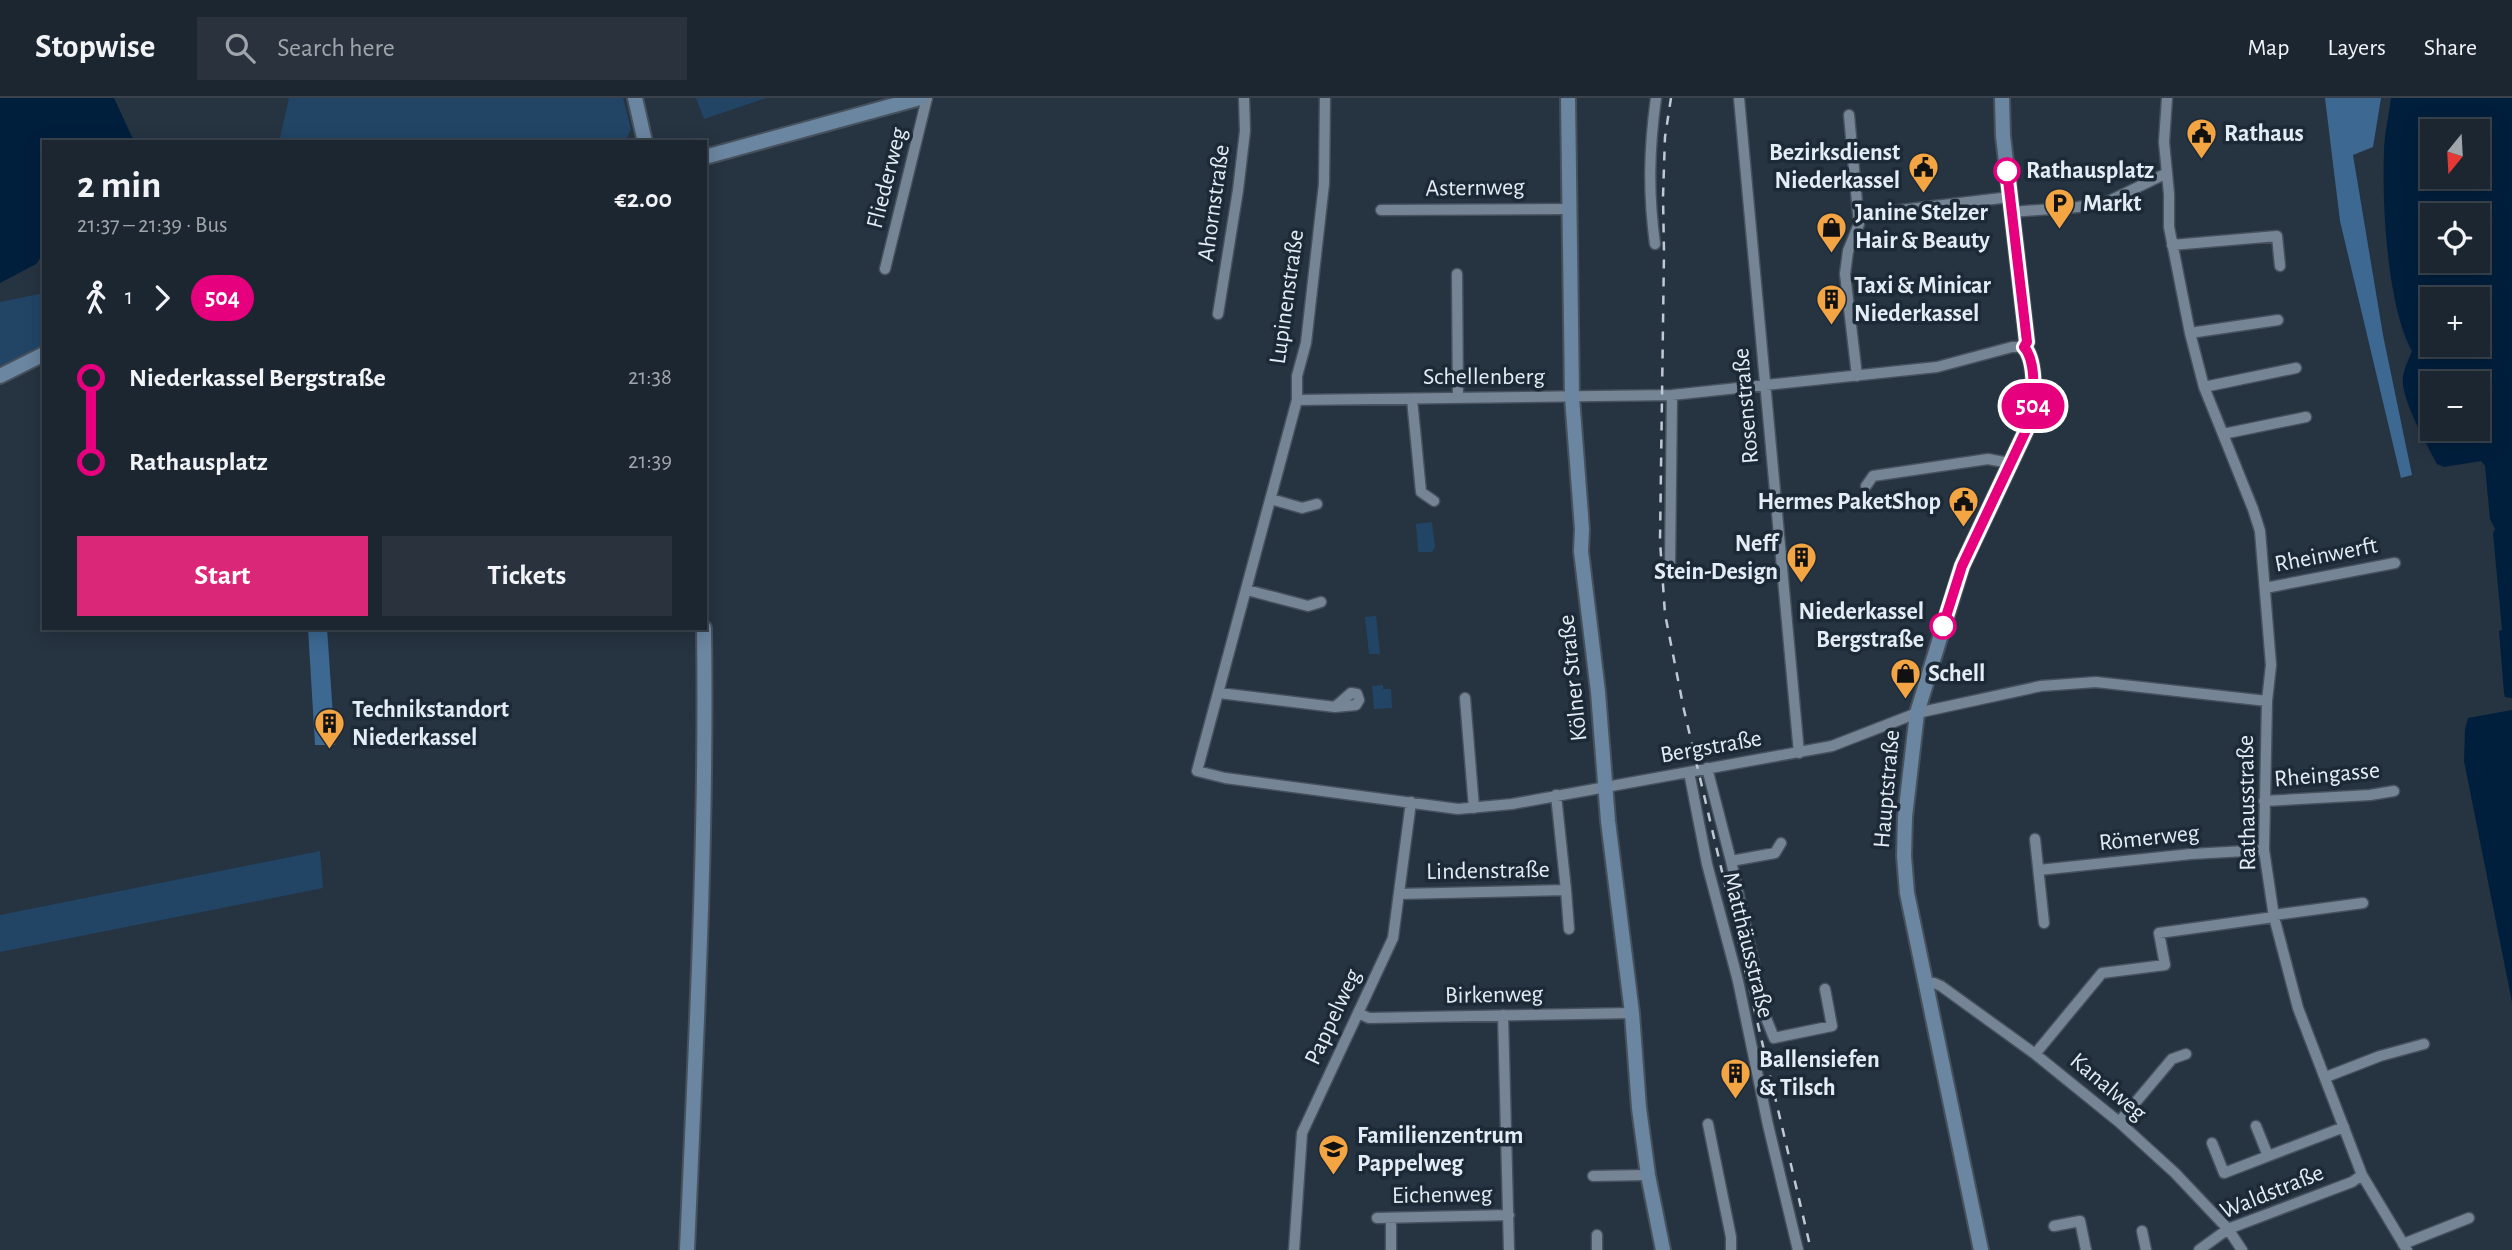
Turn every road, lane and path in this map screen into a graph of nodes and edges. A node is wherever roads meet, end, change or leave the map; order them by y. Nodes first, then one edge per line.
1 (635, 98) edge
2 (920, 98) edge
3 (927, 98) edge
4 (1244, 98) edge
5 (1325, 98) edge
6 (1568, 98) edge
7 (1656, 98) edge
8 (1739, 98) edge
9 (2002, 98) edge
10 (2166, 98) edge
11 (1849, 115) dead end
12 (645, 140) edge
13 (707, 155) edge
14 (2167, 173) junction
15 (2010, 205) junction
16 (1569, 209) junction
17 (1381, 210) dead end
18 (1859, 215) junction
19 (1656, 244) dead end
20 (2172, 245) junction
21 (2280, 266) dead end
22 (885, 269) dead end
23 (1457, 274) dead end
24 (1218, 314) dead end
25 (2278, 320) dead end
26 (2190, 333) junction
27 (2024, 347) junction
28 (42, 355) edge
29 (2296, 368) dead end
30 (0, 376) edge
31 (1857, 376) junction
32 (1765, 385) junction
33 (2204, 387) junction
34 (1672, 395) junction
35 (1572, 397) junction
36 (1412, 398) junction
37 (1458, 398) junction
38 (1297, 400) junction
39 (2306, 417) dead end
40 (2223, 434) junction
41 (2009, 463) junction
42 (1866, 486) dead end
43 (1271, 499) junction
44 (1434, 501) dead end
45 (1317, 504) dead end
46 (2395, 562) dead end
47 (1670, 566) dead end
48 (2265, 588) junction
49 (1247, 590) junction
50 (1321, 602) dead end
51 (704, 630) edge
52 (1219, 693) junction
53 (1465, 698) dead end
54 (2267, 701) junction
55 (1335, 707) dead end
56 (1917, 713) junction
57 (1209, 731) joint
58 (1799, 753) junction
59 (1707, 768) junction
60 (1689, 772) junction
61 (1606, 787) junction
62 (2394, 791) dead end
63 (1556, 795) junction
64 (2264, 801) junction
65 (1411, 802) junction
66 (1474, 808) junction
67 (2035, 839) dead end
68 (1781, 843) dead end
69 (2264, 850) junction
70 (1731, 861) junction
71 (2039, 870) junction
72 (1566, 890) junction
73 (1399, 894) junction
74 (2363, 903) dead end
75 (2274, 916) junction
76 (2044, 923) dead end
77 (1569, 929) dead end
78 (1927, 984) junction
79 (1825, 989) dead end
80 (1358, 1013) junction
81 (1632, 1013) junction
82 (1503, 1015) junction
83 (2424, 1044) dead end
84 (2035, 1054) junction
85 (2186, 1054) dead end
86 (2326, 1077) junction
87 (2119, 1122) junction
88 (1708, 1124) dead end
89 (2256, 1126) dead end
90 (2344, 1127) junction
91 (2212, 1143) dead end
92 (2268, 1156) junction
93 (1648, 1175) junction
94 (2362, 1175) junction
95 (1593, 1176) dead end
96 (1508, 1215) junction
97 (1377, 1218) dead end
98 (1391, 1218) junction
99 (2469, 1218) dead end
100 (2054, 1226) dead end
101 (2228, 1229) junction
102 (2142, 1231) dead end
103 (1597, 1236) dead end
104 (2405, 1247) edge
105 (687, 1250) edge
106 (1294, 1250) edge
107 (1391, 1250) edge
108 (1509, 1250) edge
109 (1597, 1250) edge
110 (1662, 1250) edge
111 (1731, 1250) edge
112 (1798, 1250) edge
113 (1981, 1250) edge
114 (2086, 1250) edge
115 (2146, 1250) edge
116 (2199, 1250) edge
117 (2242, 1250) edge

1 - 12 street
2 - 13 street
3 - 22 street, Fliederweg
4 - 24 street, Ahornstraße
5 - 38 street, Lupinenstraße
6 - 16 street, Kölner Straße
7 - 19 street
8 - 32 street, Rosenstraße
9 - 15 street, Hauptstraße
10 - 14 street, Rathausstraße
11 - 18 street
14 - 15 street
14 - 20 street, Rathausstraße
15 - 18 street
15 - 27 street, Hauptstraße
16 - 17 street, Asternweg
16 - 35 street, Kölner Straße
18 - 31 street
20 - 21 street
20 - 26 street, Rathausstraße
23 - 37 street
25 - 26 street
26 - 33 street, Rathausstraße
27 - 31 street, Schellenberg
27 - 41 street, Hauptstraße
28 - 30 street
29 - 33 street
31 - 32 street, Schellenberg
32 - 34 street, Schellenberg
32 - 58 street, Rosenstraße
33 - 40 street, Rathausstraße
34 - 35 street, Schellenberg
34 - 47 street
35 - 37 street, Schellenberg
35 - 61 street, Kölner Straße
36 - 37 street, Schellenberg
36 - 38 street, Schellenberg
36 - 44 street
38 - 43 street, Lupinenstraße
39 - 40 street
40 - 48 street, Rathausstraße
41 - 42 street
41 - 56 street, Hauptstraße
43 - 45 street
43 - 49 street, Lupinenstraße
46 - 48 street, Rheinwerft
48 - 54 street, Rathausstraße
49 - 50 street
49 - 52 street, Lupinenstraße
51 - 105 street
52 - 55 street
52 - 57 street, Lupinenstraße
53 - 66 street
54 - 56 street, Bergstraße
54 - 64 street, Rathausstraße
56 - 58 street, Bergstraße
56 - 78 street, Hauptstraße
57 - 65 street, Bergstraße
58 - 59 street, Bergstraße
59 - 60 street, Bergstraße
59 - 70 street
60 - 61 street, Bergstraße
60 - 112 street, Matthäusstraße
61 - 63 street, Bergstraße
61 - 81 street, Kölner Straße
62 - 64 street, Rheingasse
63 - 66 street, Bergstraße
63 - 72 street, Lindenstraße
64 - 69 street, Rathausstraße
65 - 66 street, Bergstraße
65 - 73 street, Pappelweg
67 - 71 street
68 - 70 street
69 - 71 street, Römerweg
69 - 75 street, Rathausstraße
70 - 79 street
71 - 76 street
72 - 73 street, Lindenstraße
72 - 77 street
73 - 80 street, Pappelweg
74 - 75 street
75 - 84 street
75 - 86 street, Rathausstraße
78 - 84 street, Kanalweg
78 - 113 street, Hauptstraße
80 - 82 street, Birkenweg
80 - 106 street, Pappelweg
81 - 82 street, Birkenweg
81 - 93 street, Kölner Straße
82 - 96 street
83 - 86 street
84 - 87 street, Kanalweg
85 - 87 street
86 - 90 street, Rathausstraße
87 - 101 street, Kanalweg
88 - 111 street
89 - 92 street
90 - 92 street
90 - 94 street, Rathausstraße
91 - 92 street
93 - 95 street
93 - 110 street, Kölner Straße
94 - 101 street, Waldstraße
94 - 104 street, Rathausstraße
96 - 98 street, Eichenweg
96 - 108 street
97 - 98 street, Eichenweg
98 - 107 street
99 - 104 street, Rathausstraße
100 - 114 street
101 - 116 street, Waldstraße
101 - 117 street, Kanalweg
102 - 115 street
103 - 109 street

